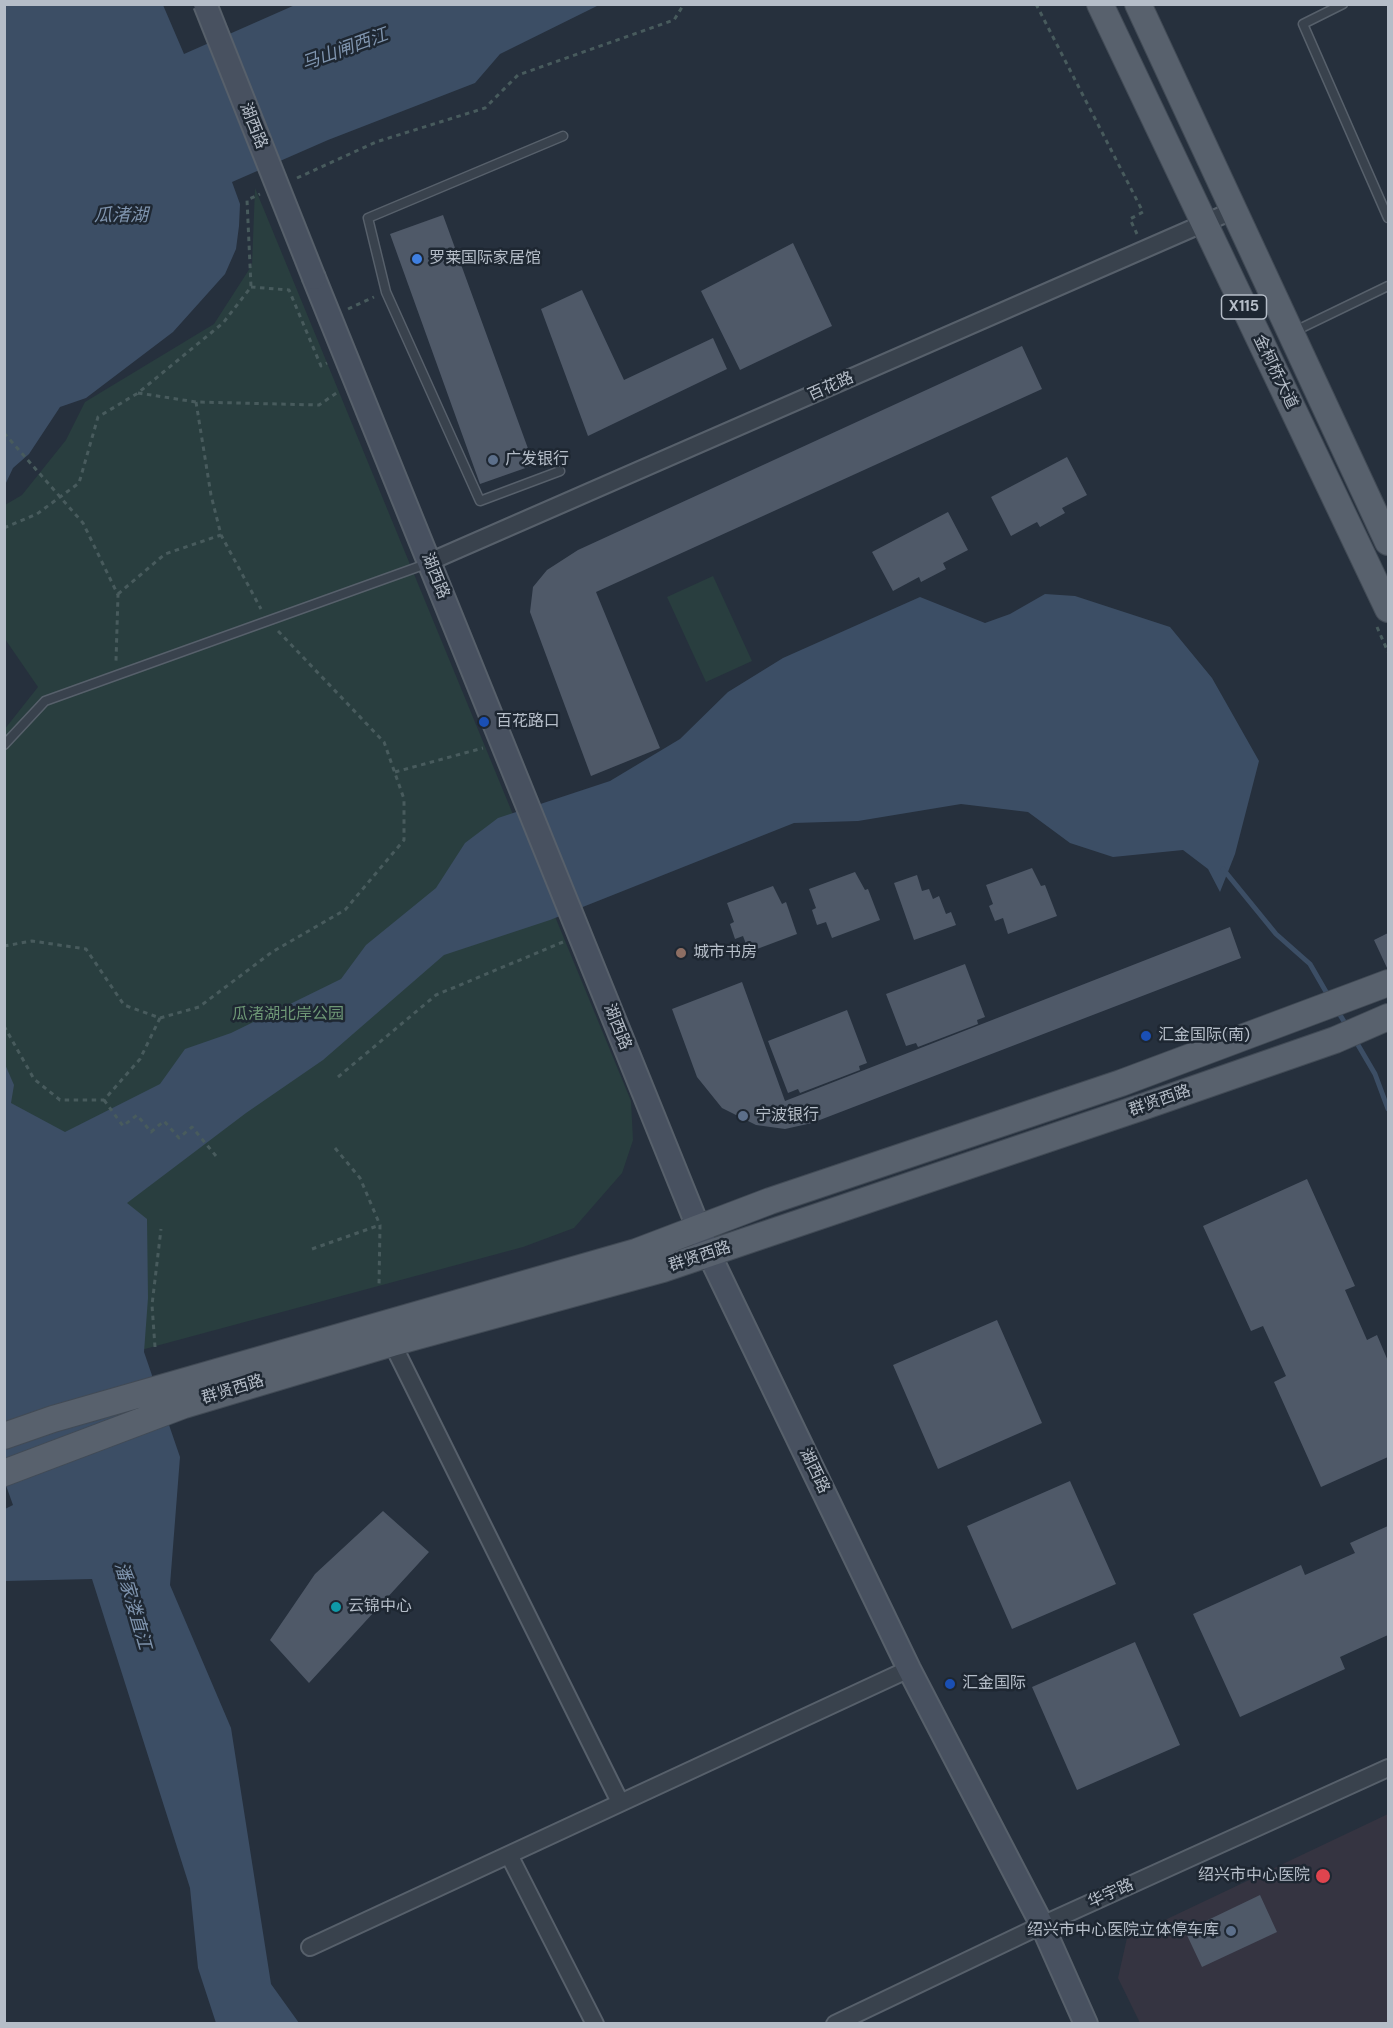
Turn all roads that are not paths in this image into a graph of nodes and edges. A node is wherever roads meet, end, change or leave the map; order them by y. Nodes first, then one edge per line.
1 (206, 4) edge
2 (1100, 4) edge
3 (1138, 4) edge
4 (1343, 4) edge
5 (563, 136) dead end
6 (1232, 212) junction
7 (1389, 218) edge
8 (1204, 224) junction
9 (1389, 286) edge
10 (1290, 334) junction
11 (560, 471) dead end
12 (1389, 542) edge
13 (429, 562) junction
14 (1389, 609) edge
15 (4, 745) edge
16 (1389, 982) edge
17 (1382, 1020) edge
18 (698, 1228) junction
19 (709, 1254) junction
20 (392, 1343) junction
21 (184, 1394) junction
22 (4, 1436) edge
23 (4, 1473) edge
24 (909, 1669) junction
25 (1389, 1768) edge
26 (620, 1802) junction
27 (509, 1855) junction
28 (1042, 1925) junction
29 (310, 1947) dead end
30 (595, 2024) edge
31 (835, 2024) edge
32 (1086, 2024) edge

1 - 13 street, 湖西路, bridge
2 - 8 main road, 金柯桥大道 / X115
3 - 6 main road, 金柯桥大道 / X115
4 - 7 lane
5 - 11 lane
6 - 8 street, 百花路
6 - 10 main road, 金柯桥大道 / X115
8 - 13 street, 百花路
8 - 14 main road, 金柯桥大道 / X115
9 - 10 lane
10 - 12 main road, 金柯桥大道 / X115
13 - 15 lane
13 - 18 street, 湖西路
16 - 18 main road, 群贤西路
17 - 19 main road, 群贤西路
18 - 19 street, 湖西路
18 - 21 main road, 群贤西路
19 - 20 main road, 群贤西路
19 - 24 street, 湖西路
20 - 21 main road, 群贤西路
20 - 26 street
21 - 22 main road, 群贤西路
21 - 23 main road, 群贤西路
24 - 26 street
24 - 28 street, 湖西路
25 - 28 street, 华宇路
26 - 27 street
27 - 29 street
27 - 30 street
28 - 31 street, 华宇路
28 - 32 street, 湖西路

